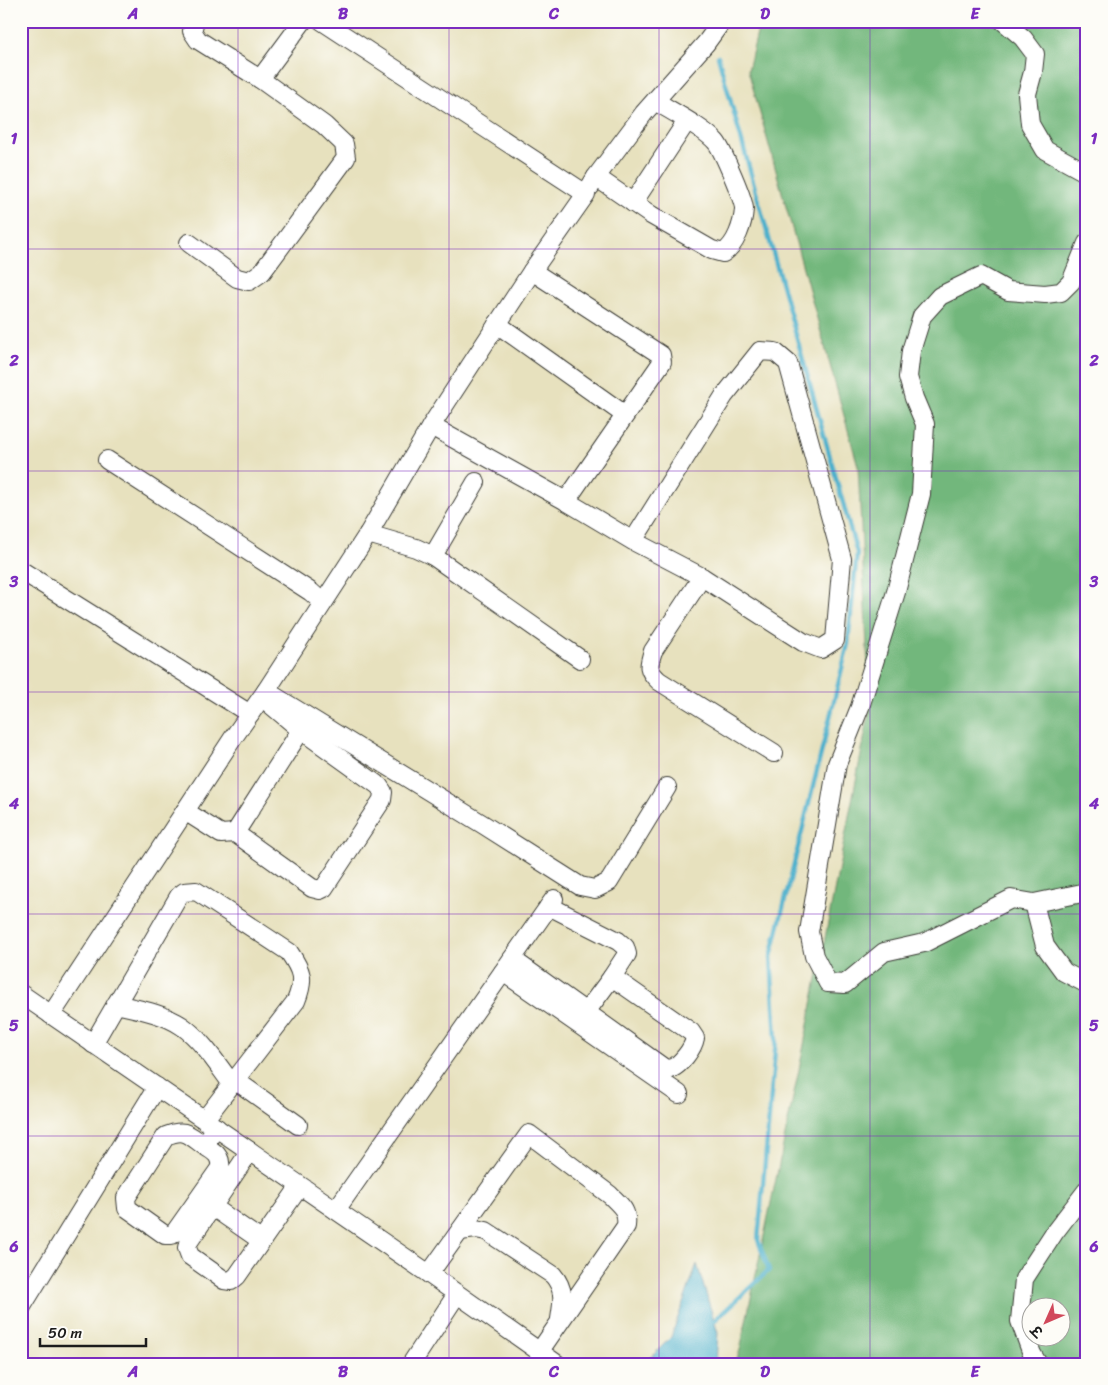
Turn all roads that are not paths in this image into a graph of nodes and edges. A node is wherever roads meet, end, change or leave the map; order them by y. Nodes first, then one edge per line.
1 (195, 21) edge
2 (303, 21) edge
3 (322, 21) edge
4 (722, 21) edge
5 (1003, 21) edge
6 (260, 79) junction
7 (655, 101) junction
8 (687, 121) junction
9 (1087, 173) edge
10 (596, 177) junction
11 (586, 194) junction
12 (634, 203) junction
13 (189, 243) dead end
14 (1087, 243) edge
15 (532, 271) junction
16 (497, 324) junction
17 (625, 415) junction
18 (431, 426) junction
19 (107, 460) dead end
20 (476, 482) dead end
21 (566, 501) junction
22 (368, 534) junction
23 (633, 541) junction
24 (433, 556) junction
25 (22, 571) edge
26 (702, 577) junction
27 (323, 603) junction
28 (580, 659) dead end
29 (264, 695) junction
30 (250, 714) junction
31 (301, 730) junction
32 (774, 753) dead end
33 (667, 787) dead end
34 (185, 811) junction
35 (235, 832) junction
36 (1087, 892) edge
37 (1034, 902) junction
38 (507, 966) junction
39 (612, 977) junction
40 (1087, 984) edge
41 (21, 994) edge
42 (116, 1004) junction
43 (586, 1012) junction
44 (51, 1015) junction
45 (93, 1044) junction
46 (233, 1082) junction
47 (157, 1086) junction
48 (678, 1094) dead end
49 (211, 1123) junction
50 (298, 1125) dead end
51 (203, 1144) junction
52 (250, 1151) junction
53 (300, 1186) junction
54 (1087, 1190) edge
55 (213, 1207) junction
56 (336, 1210) junction
57 (460, 1231) junction
58 (262, 1241) junction
59 (429, 1274) junction
60 (457, 1294) junction
61 (21, 1308) edge
62 (560, 1322) junction
63 (539, 1352) junction
64 (411, 1364) edge
65 (556, 1364) edge
66 (1038, 1364) edge

1 - 6 street
2 - 6 street
3 - 11 street
4 - 7 street
5 - 9 street
6 - 13 street
7 - 8 street
7 - 10 street
8 - 12 street
8 - 12 street
10 - 11 street
10 - 12 street
11 - 15 street
14 - 37 street
15 - 16 street
15 - 17 street
16 - 17 street
16 - 18 street
17 - 21 street
18 - 21 street
18 - 22 street
19 - 27 street
20 - 24 street
21 - 23 street
22 - 24 street
22 - 27 street
23 - 26 street
23 - 26 street
24 - 28 street
25 - 30 street
26 - 32 street
27 - 29 street
29 - 30 street
29 - 31 street
29 - 33 street
30 - 34 street
31 - 35 street
31 - 35 street
34 - 35 street
34 - 44 street
36 - 37 street
37 - 40 street
38 - 39 street
38 - 43 street
38 - 48 street
38 - 56 street
39 - 43 street
39 - 43 street
41 - 44 street
42 - 45 street
42 - 46 street
42 - 46 street
44 - 45 street
45 - 47 street
46 - 49 street
46 - 50 street
47 - 49 street
47 - 61 street
49 - 51 street
49 - 52 street
51 - 51 street
52 - 53 street
52 - 55 street
53 - 56 street
53 - 58 street
54 - 66 street
55 - 58 street
55 - 58 street
56 - 59 street
57 - 59 street
57 - 62 street
57 - 62 street
59 - 60 street
60 - 63 street
60 - 64 street
62 - 63 street
63 - 65 street

